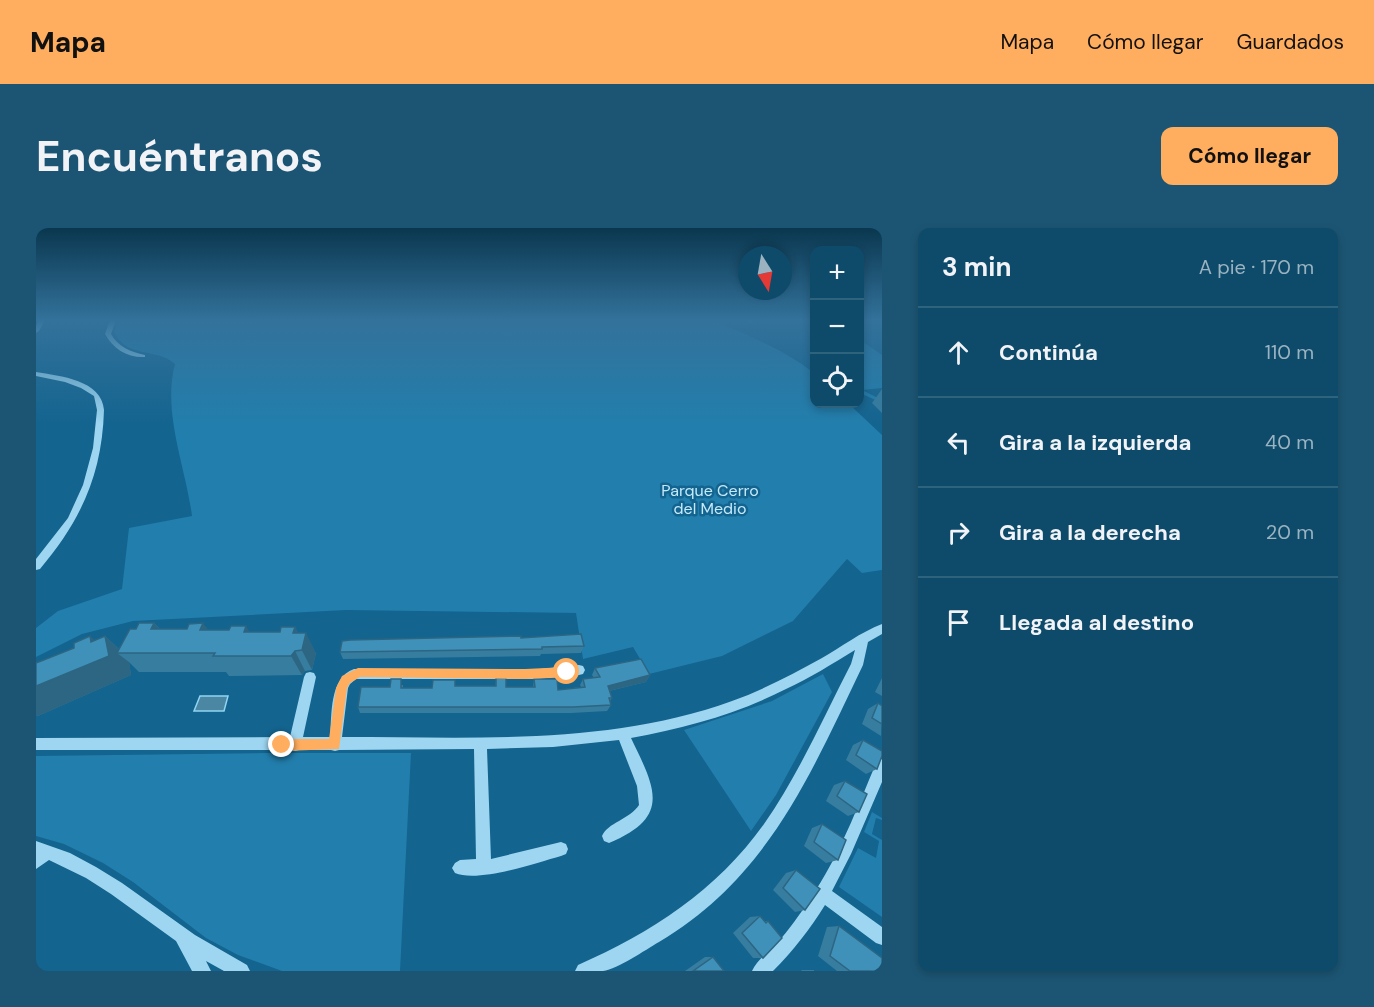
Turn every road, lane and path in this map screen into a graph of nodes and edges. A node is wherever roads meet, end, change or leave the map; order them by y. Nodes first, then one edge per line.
1 (135, 355) edge
2 (143, 356) dead end
3 (36, 374) edge
4 (36, 566) edge
5 (882, 629) edge
6 (863, 641) junction
7 (579, 670) dead end
8 (310, 677) dead end
9 (623, 735) junction
10 (480, 743) junction
11 (36, 744) edge
12 (295, 745) junction
13 (335, 745) junction
14 (882, 766) edge
15 (609, 836) dead end
16 (561, 849) dead end
17 (40, 854) edge
18 (484, 867) junction
19 (460, 868) dead end
20 (824, 895) junction
21 (882, 937) edge
22 (182, 938) junction
23 (202, 971) edge
24 (241, 971) edge
25 (584, 971) edge
26 (762, 971) edge

1 - 2 street
3 - 4 street
5 - 6 street
6 - 9 street
6 - 25 street
7 - 13 street
8 - 12 street
9 - 10 street
9 - 15 street
10 - 13 street
10 - 18 street
11 - 12 street
12 - 13 street
14 - 20 street
16 - 18 street
17 - 22 street
18 - 19 street
20 - 21 street
20 - 26 street
22 - 23 street
22 - 24 street

